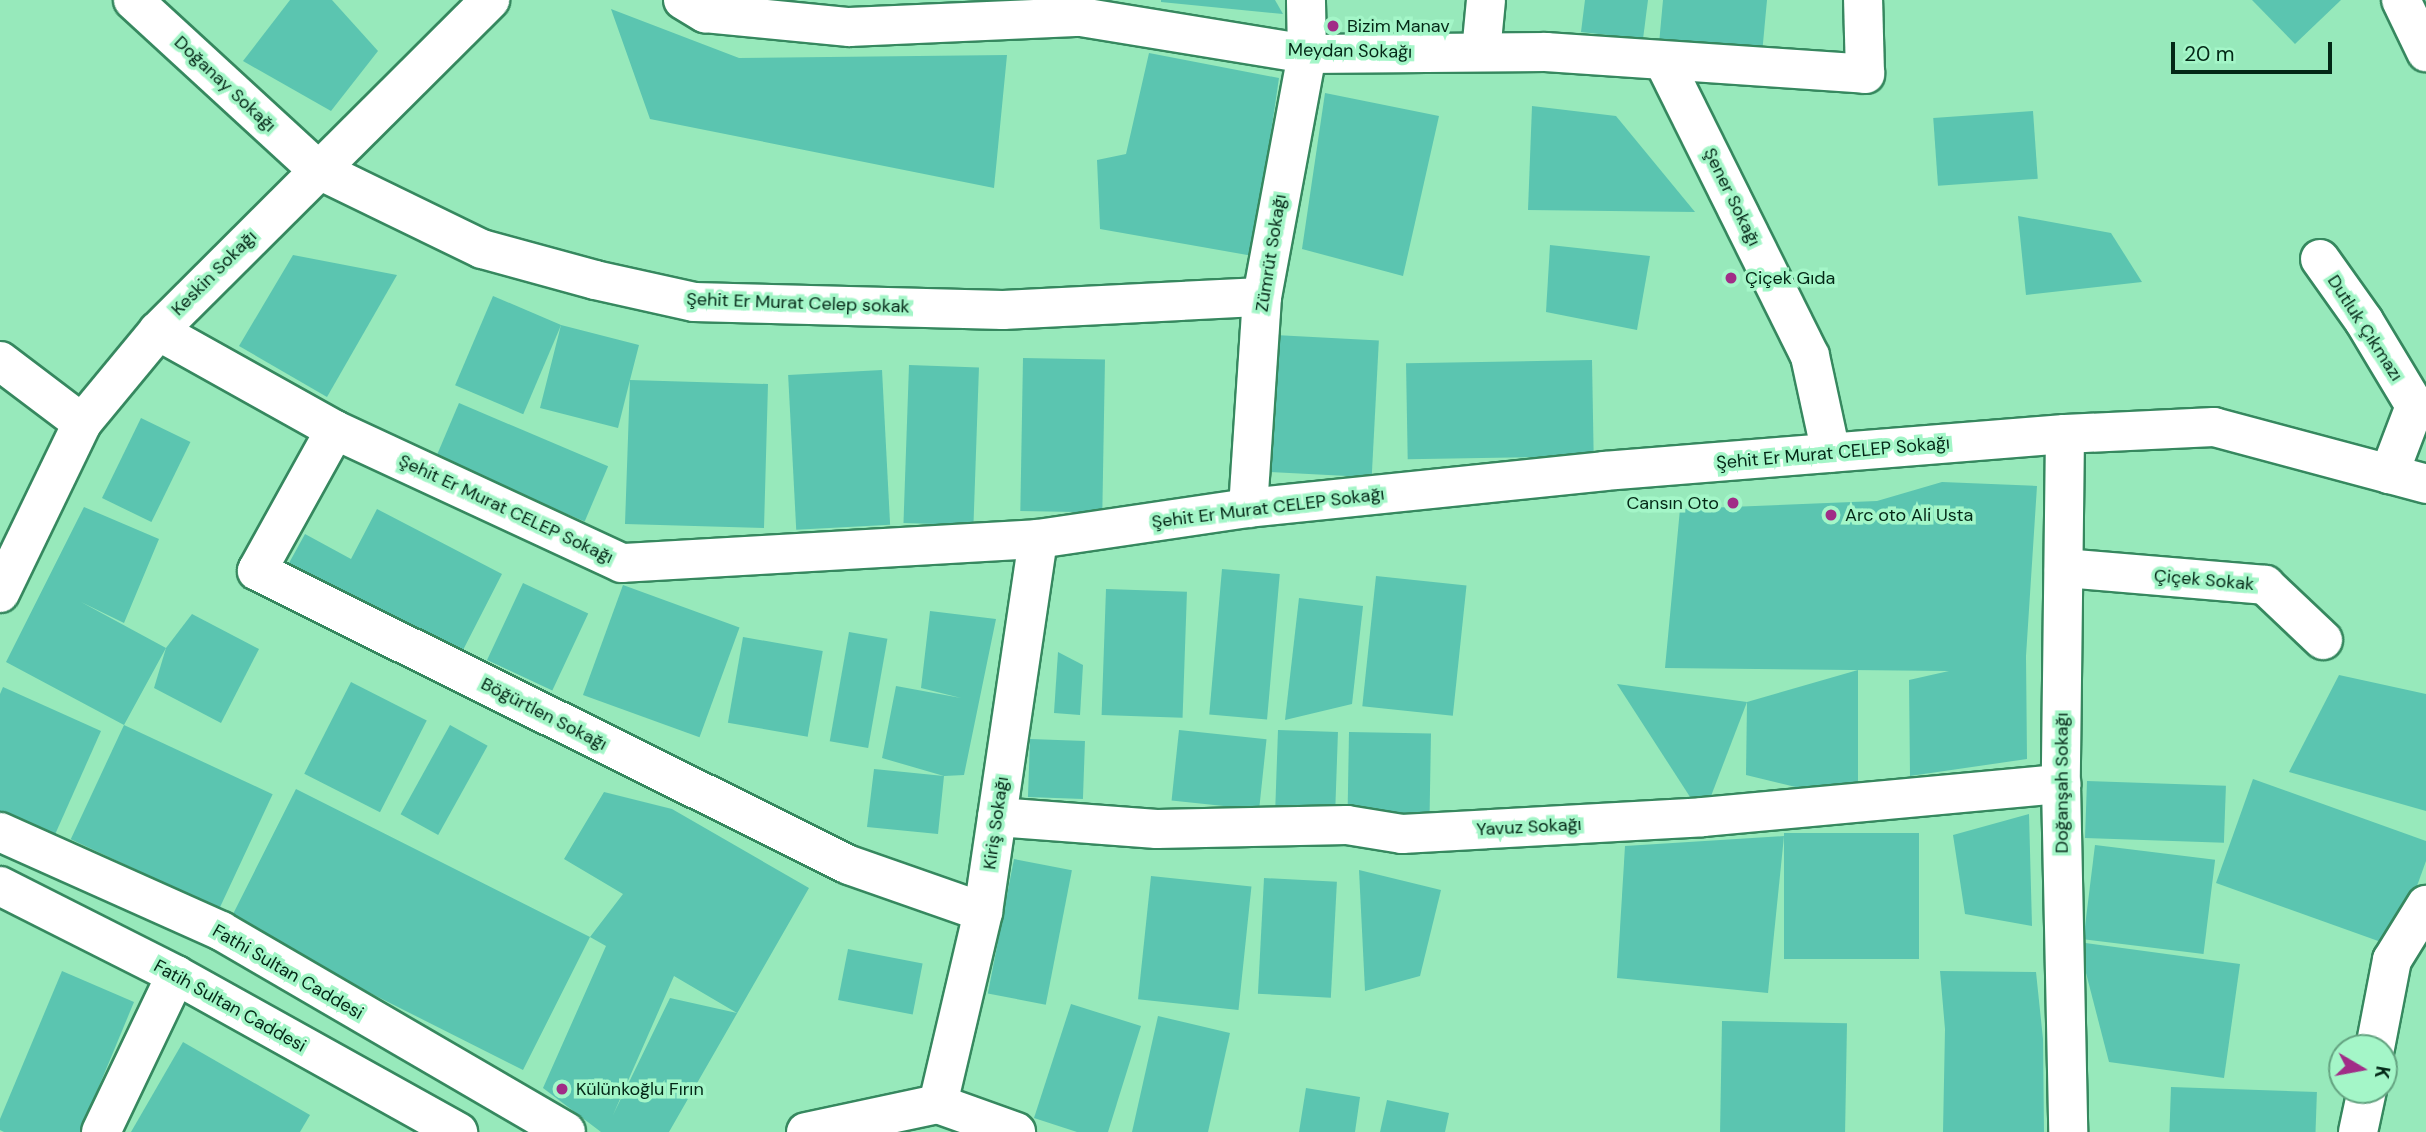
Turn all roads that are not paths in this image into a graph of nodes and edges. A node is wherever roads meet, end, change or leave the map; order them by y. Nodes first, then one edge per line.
1 (133, 0) edge
2 (490, 0) edge
3 (684, 0) edge
4 (1306, 0) edge
5 (1486, 0) edge
6 (1863, 0) edge
7 (2401, 0) edge
8 (1481, 52) junction
9 (2426, 52) edge
10 (1307, 54) junction
11 (1664, 62) junction
12 (317, 169) junction
13 (2320, 259) dead end
14 (1262, 297) junction
15 (158, 331) junction
16 (0, 361) edge
17 (82, 423) junction
18 (335, 430) junction
19 (2065, 434) junction
20 (1831, 453) junction
21 (2389, 474) junction
22 (2426, 484) edge
23 (1248, 508) junction
24 (1038, 539) junction
25 (2064, 568) junction
26 (0, 593) edge
27 (2323, 640) dead end
28 (2061, 784) junction
29 (997, 817) junction
30 (0, 832) edge
31 (0, 886) edge
32 (2426, 905) edge
33 (983, 912) junction
34 (176, 975) junction
35 (2378, 1034) edge
36 (938, 1104) junction
37 (2364, 1104) edge
38 (102, 1132) edge
39 (457, 1132) edge
40 (566, 1132) edge
41 (806, 1132) edge
42 (1016, 1132) edge
43 (2068, 1132) edge
44 (2358, 1132) edge

1 - 12 street, Doğanay Sokağı
2 - 12 street, Keskin Sokağı
3 - 10 street, Meydan Sokağı
4 - 10 street, Zümrüt Sokağı
5 - 8 street
6 - 11 street, Meydan Sokağı
7 - 9 street
8 - 10 street, Meydan Sokağı
8 - 11 street, Meydan Sokağı
10 - 14 street, Zümrüt Sokağı
11 - 20 street, Şener Sokağı
12 - 14 street, Şehit Er Murat Celep sokak
12 - 15 street, Keskin Sokağı
13 - 21 street, Dutluk Çıkmazı
14 - 23 street, Zümrüt Sokağı
15 - 17 street, Keskin Sokağı
15 - 18 street, Şehit Er Murat CELEP Sokağı
16 - 17 street
17 - 26 street, Keskin Sokağı
18 - 24 street, Şehit Er Murat CELEP Sokağı
18 - 33 street, Böğürtlen Sokağı
19 - 20 street, Şehit Er Murat CELEP Sokağı
19 - 21 street, Şehit Er Murat CELEP Sokağı
19 - 25 street, Doğanşah Sokağı
20 - 23 street, Şehit Er Murat CELEP Sokağı
21 - 22 street, Şehit Er Murat CELEP Sokağı
23 - 24 street, Şehit Er Murat CELEP Sokağı
24 - 29 street, Kiriş Sokağı
25 - 27 street, Çiçek Sokak
25 - 28 street, Doğanşah Sokağı
28 - 29 street, Yavuz Sokağı
28 - 43 street, Doğanşah Sokağı
29 - 33 street, Kiriş Sokağı
30 - 40 street, Fathi Sultan Caddesi
31 - 34 street, Fatih Sultan Caddesi
32 - 35 street
33 - 36 street, Kiriş Sokağı
34 - 38 street
34 - 39 street, Fatih Sultan Caddesi
36 - 41 street
36 - 42 street
37 - 44 street

